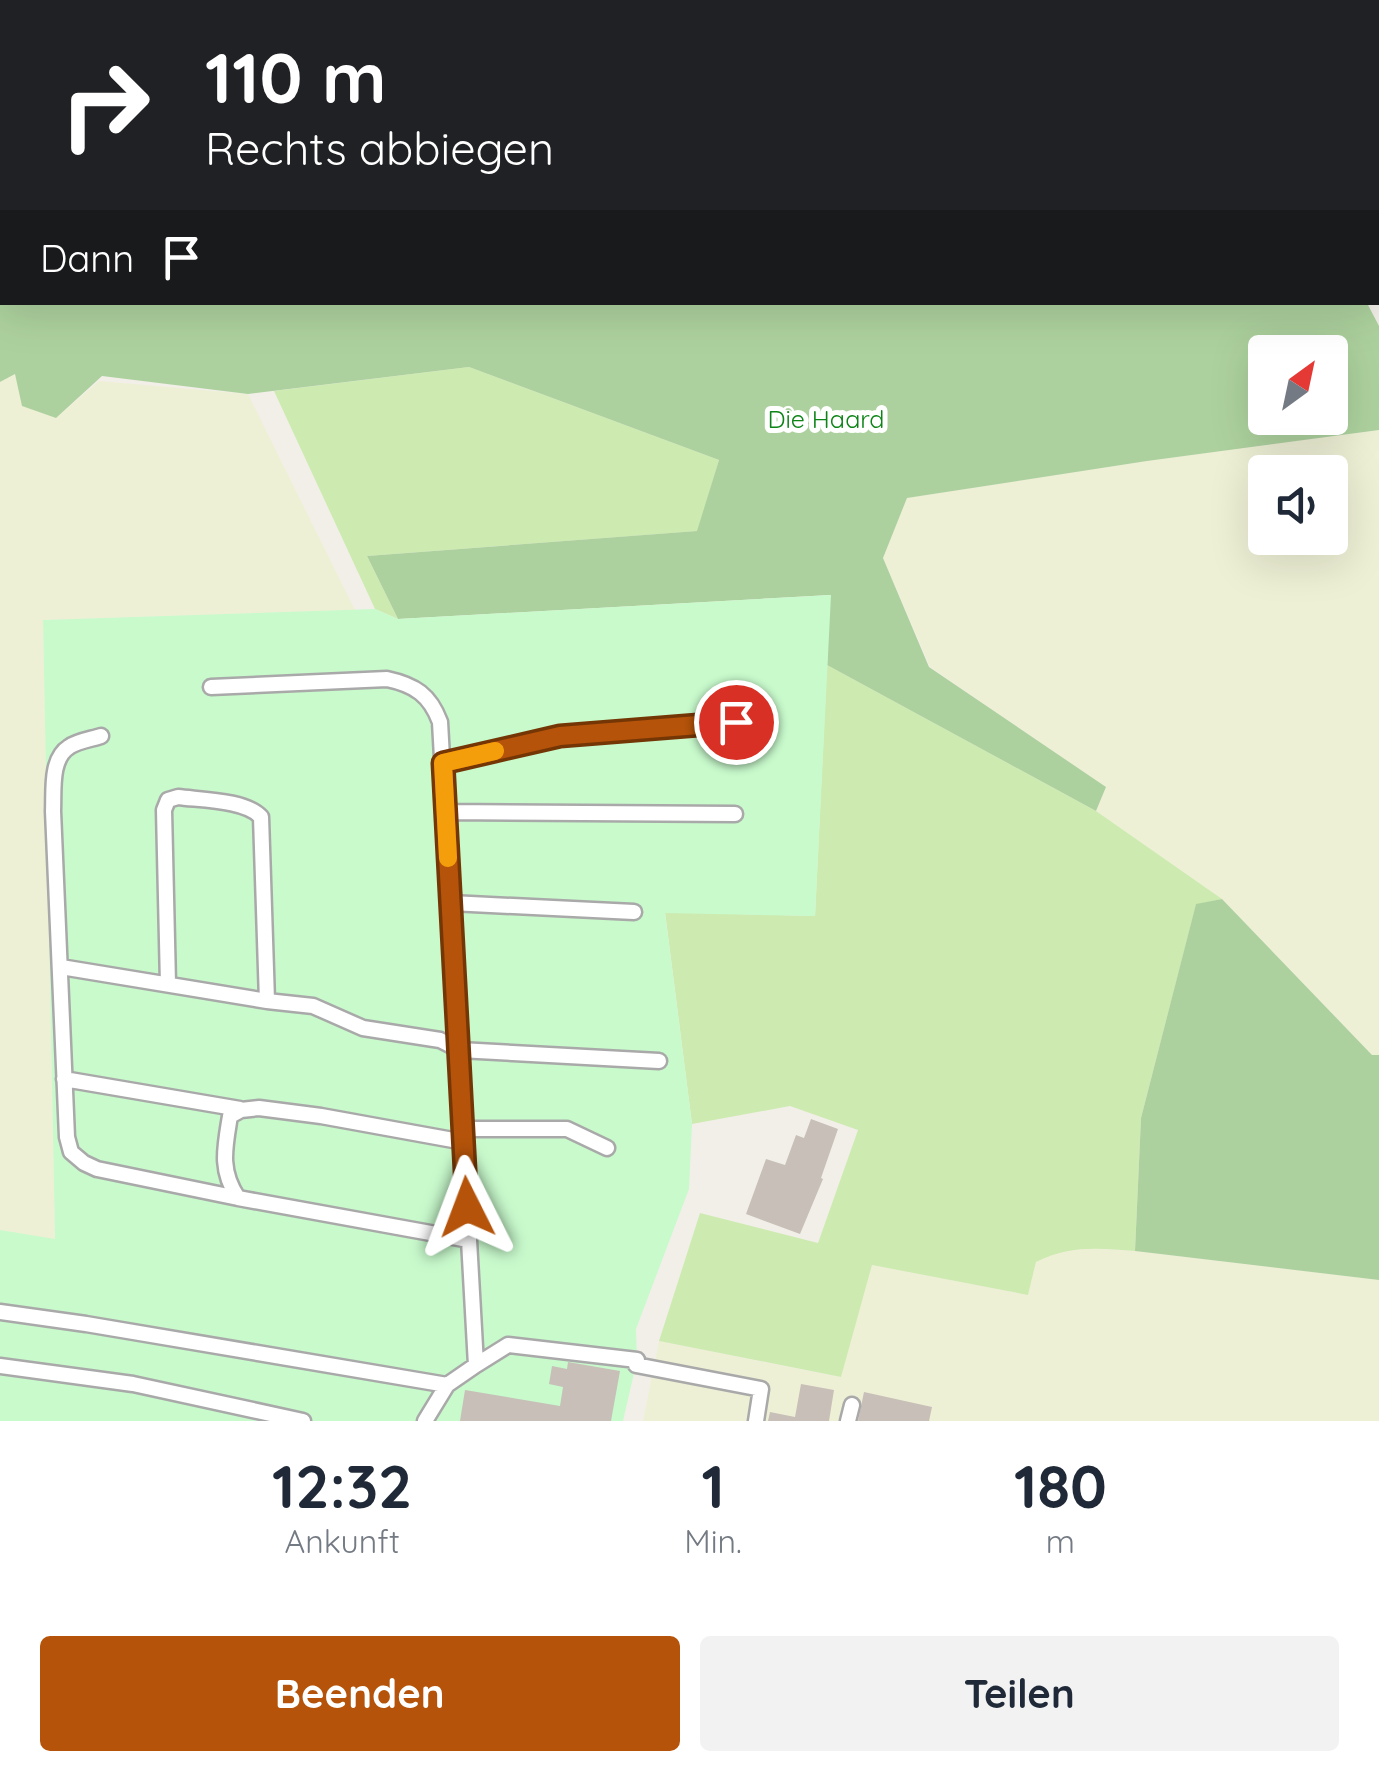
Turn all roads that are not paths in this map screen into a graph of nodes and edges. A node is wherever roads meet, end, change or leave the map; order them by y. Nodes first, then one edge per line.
1 (210, 687) dead end
2 (736, 722) dead end
3 (101, 736) dead end
4 (443, 763) junction
5 (446, 812) junction
6 (736, 814) dead end
7 (451, 903) junction
8 (634, 912) dead end
9 (61, 967) junction
10 (168, 984) junction
11 (267, 1001) junction
12 (460, 1050) junction
13 (659, 1061) dead end
14 (64, 1078) junction
15 (241, 1110) junction
16 (464, 1135) junction
17 (606, 1148) dead end
18 (238, 1198) junction
19 (468, 1240) junction
20 (0, 1312) edge
21 (476, 1365) junction
22 (0, 1366) edge
23 (447, 1386) junction
24 (852, 1405) dead end
25 (303, 1421) edge
26 (425, 1421) edge
27 (756, 1421) edge
28 (848, 1421) edge

1 - 4 lane
2 - 4 lane
3 - 9 lane
4 - 5 lane
5 - 6 lane
5 - 7 lane
7 - 8 lane
7 - 12 lane
9 - 10 lane
9 - 14 lane
10 - 11 lane
10 - 11 lane
11 - 12 lane
12 - 13 lane
12 - 16 lane
14 - 15 lane
14 - 18 lane
15 - 16 lane
15 - 18 lane
16 - 17 lane
16 - 19 lane
18 - 19 lane
19 - 21 lane
20 - 23 lane
21 - 23 lane
21 - 27 lane
22 - 25 lane
23 - 26 lane
24 - 28 lane

